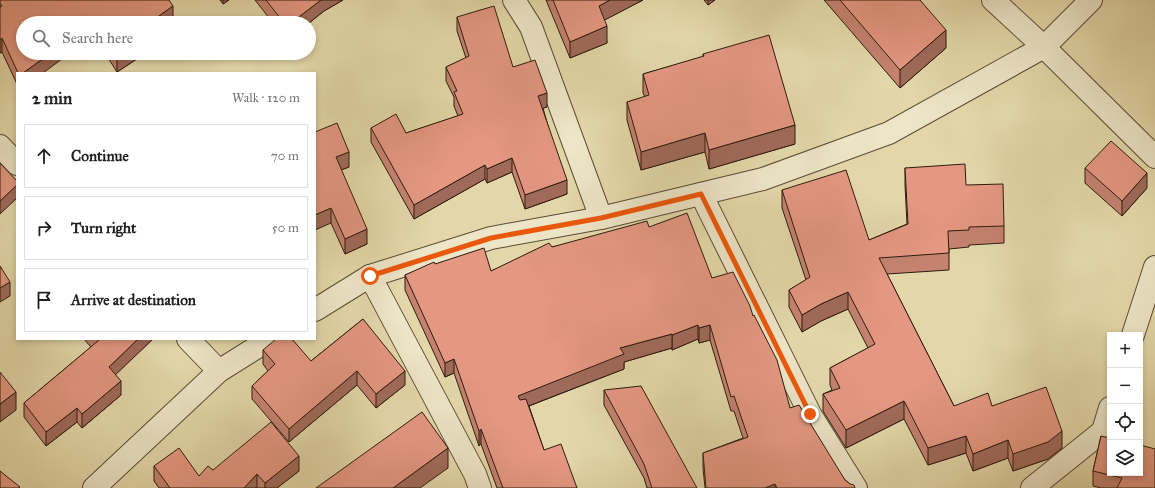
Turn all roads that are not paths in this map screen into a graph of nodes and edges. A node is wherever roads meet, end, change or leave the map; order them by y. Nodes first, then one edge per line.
1 (514, 0) edge
2 (993, 0) edge
3 (1091, 0) edge
4 (1044, 47) junction
5 (0, 146) edge
6 (1155, 157) edge
7 (16, 163) edge
8 (701, 194) junction
9 (601, 218) junction
10 (1155, 268) edge
11 (370, 276) junction
12 (316, 309) edge
13 (1134, 332) edge
14 (189, 340) edge
15 (268, 340) edge
16 (219, 371) junction
17 (1107, 417) edge
18 (94, 488) edge
19 (480, 488) edge
20 (856, 488) edge
21 (1032, 488) edge

1 - 9 street
2 - 4 street
3 - 4 street
4 - 6 street
4 - 8 street
5 - 7 street
8 - 9 street
8 - 20 street
9 - 11 street
10 - 13 street
11 - 12 street
11 - 19 street
14 - 16 street
15 - 16 street
16 - 18 street
17 - 21 street

